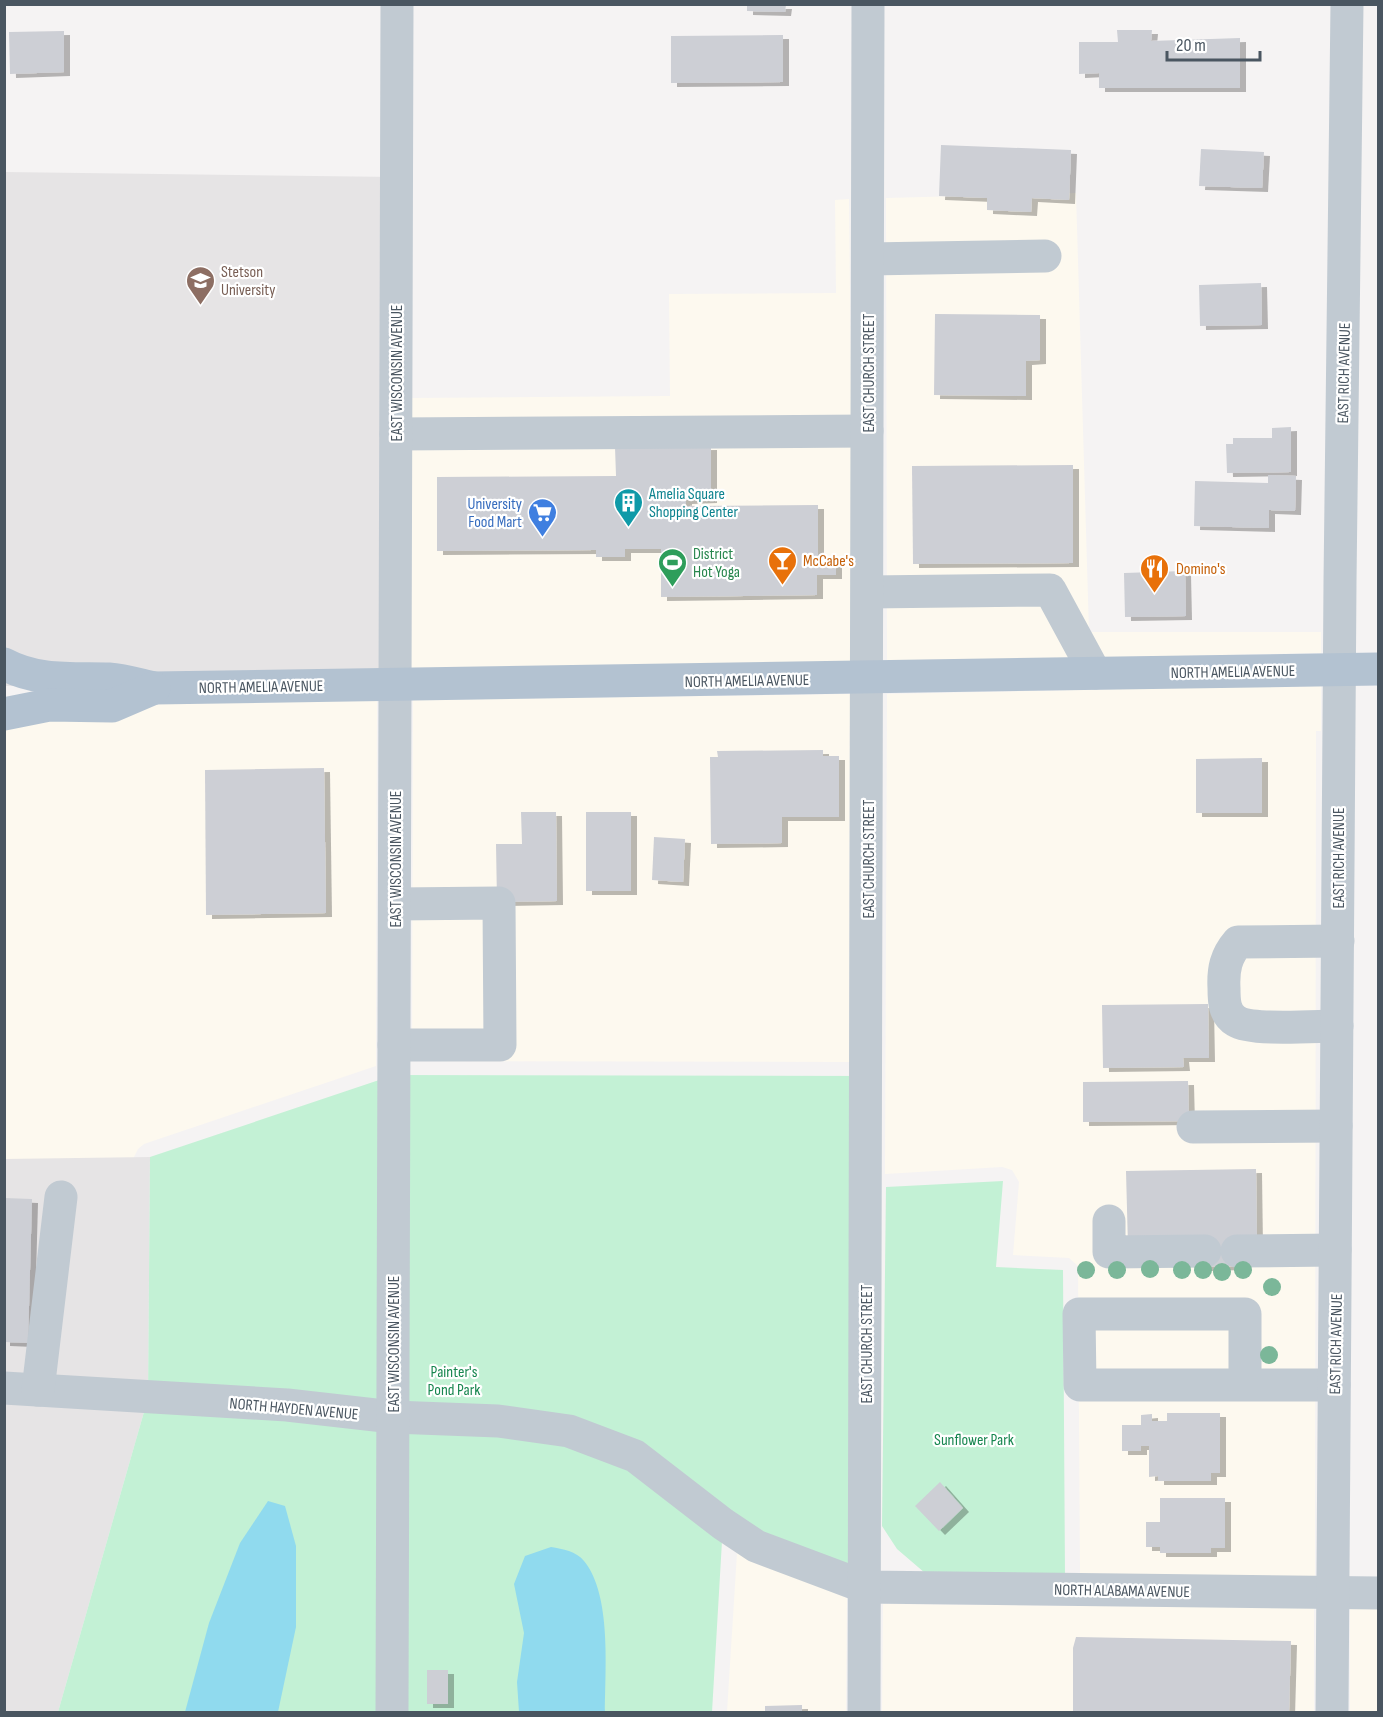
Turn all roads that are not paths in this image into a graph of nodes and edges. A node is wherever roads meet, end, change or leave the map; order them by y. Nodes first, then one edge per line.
1 (397, 4) edge
2 (868, 4) edge
3 (1347, 4) edge
4 (1045, 256) dead end
5 (868, 259) junction
6 (867, 431) junction
7 (396, 434) junction
8 (868, 592) junction
9 (4, 664) edge
10 (1339, 669) junction
11 (1378, 669) edge
12 (1095, 673) junction
13 (868, 678) junction
14 (395, 684) junction
15 (154, 688) junction
16 (4, 714) edge
17 (394, 904) junction
18 (1338, 941) junction
19 (1337, 1026) junction
20 (394, 1046) junction
21 (1336, 1126) junction
22 (1193, 1127) dead end
23 (61, 1197) dead end
24 (1109, 1221) dead end
25 (1335, 1250) junction
26 (1205, 1251) dead end
27 (1237, 1251) dead end
28 (1245, 1385) junction
29 (1334, 1385) junction
30 (4, 1388) edge
31 (38, 1390) junction
32 (393, 1417) junction
33 (865, 1587) junction
34 (1332, 1593) junction
35 (1378, 1593) edge
36 (392, 1713) edge
37 (864, 1713) edge
38 (1332, 1713) edge

1 - 7 street, EAST WISCONSIN AVENUE
2 - 5 street, EAST CHURCH STREET
3 - 10 street, EAST RICH AVENUE
4 - 5 street
5 - 6 street, EAST CHURCH STREET
6 - 7 street
6 - 8 street, EAST CHURCH STREET
7 - 14 street, EAST WISCONSIN AVENUE
8 - 12 street
8 - 13 street, EAST CHURCH STREET
9 - 15 main road, NORTH AMELIA AVENUE
10 - 11 main road, NORTH AMELIA AVENUE
10 - 12 main road, NORTH AMELIA AVENUE
10 - 18 street, EAST RICH AVENUE
12 - 13 main road, NORTH AMELIA AVENUE
13 - 14 main road, NORTH AMELIA AVENUE
13 - 33 street, EAST CHURCH STREET
14 - 15 main road, NORTH AMELIA AVENUE
14 - 17 street, EAST WISCONSIN AVENUE
15 - 16 main road, NORTH AMELIA AVENUE
17 - 20 street, EAST WISCONSIN AVENUE
17 - 20 street
18 - 19 street, EAST RICH AVENUE
18 - 19 street
19 - 21 street, EAST RICH AVENUE
20 - 32 street, EAST WISCONSIN AVENUE
21 - 22 street
21 - 25 street, EAST RICH AVENUE
23 - 31 street
24 - 26 street
25 - 27 street
25 - 29 street, EAST RICH AVENUE
28 - 28 street
28 - 29 street
29 - 34 street, EAST RICH AVENUE
30 - 31 street, NORTH HAYDEN AVENUE
31 - 32 street, NORTH HAYDEN AVENUE
32 - 33 street, NORTH HAYDEN AVENUE
32 - 36 street, EAST WISCONSIN AVENUE
33 - 34 street, NORTH ALABAMA AVENUE
33 - 37 street, EAST CHURCH STREET
34 - 35 street, NORTH ALABAMA AVENUE
34 - 38 street, EAST RICH AVENUE

